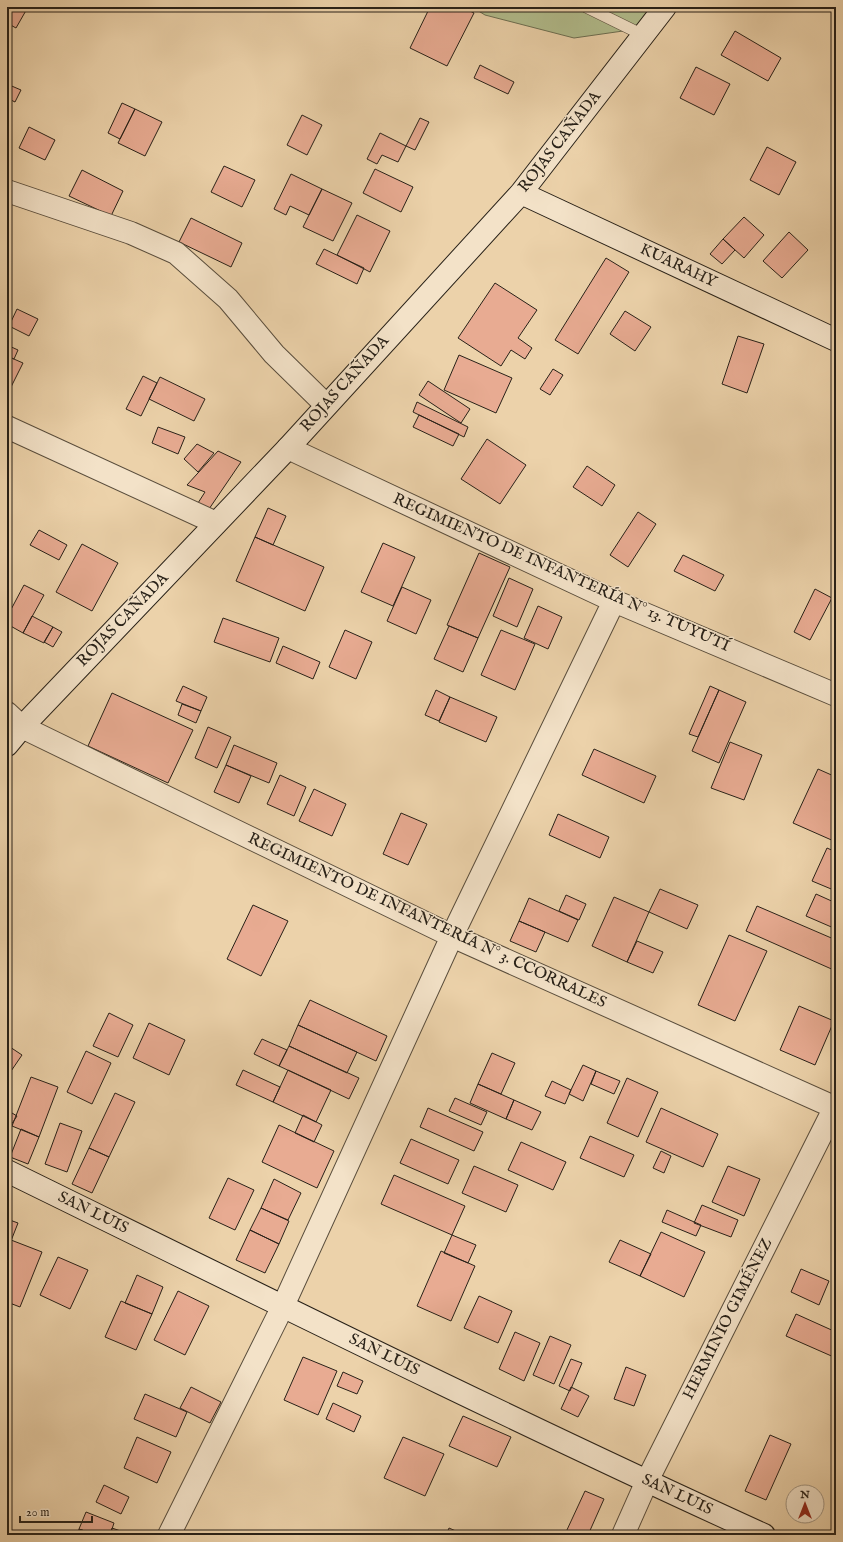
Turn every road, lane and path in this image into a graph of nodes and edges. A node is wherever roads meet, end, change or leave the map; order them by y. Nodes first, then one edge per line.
1 (586, 7) edge
2 (665, 7) edge
3 (643, 35) junction
4 (7, 191) edge
5 (521, 193) junction
6 (836, 340) edge
7 (326, 405) junction
8 (7, 427) edge
9 (288, 448) junction
10 (216, 523) junction
11 (614, 601) junction
12 (836, 694) edge
13 (14, 720) edge
14 (7, 745) edge
15 (452, 936) junction
16 (836, 1107) edge
17 (7, 1171) edge
18 (283, 1306) junction
19 (647, 1481) junction
20 (169, 1535) edge
21 (623, 1535) edge
22 (764, 1535) edge

1 - 3 lane
2 - 3 street, ROJAS CAÑADA
3 - 5 street, ROJAS CAÑADA
4 - 7 street
5 - 6 street, KUARAHY
5 - 7 street, ROJAS CAÑADA
7 - 9 street, ROJAS CAÑADA
8 - 10 street
9 - 10 street, ROJAS CAÑADA
9 - 11 street, REGIMIENTO DE INFANTERÍA N° 13. TUYUTÍ
10 - 13 street, ROJAS CAÑADA
11 - 12 street, REGIMIENTO DE INFANTERÍA N° 13. TUYUTÍ
11 - 15 street
13 - 14 street, ROJAS CAÑADA
13 - 15 street, REGIMIENTO DE INFANTERÍA N° 3. CCORRALES
15 - 16 street, REGIMIENTO DE INFANTERÍA N° 3. CCORRALES
15 - 18 street
16 - 19 street, HERMINIO GIMÉNEZ
17 - 18 street, SAN LUIS
18 - 19 street, SAN LUIS
18 - 20 street
19 - 21 street, HERMINIO GIMÉNEZ
19 - 22 street, SAN LUIS

